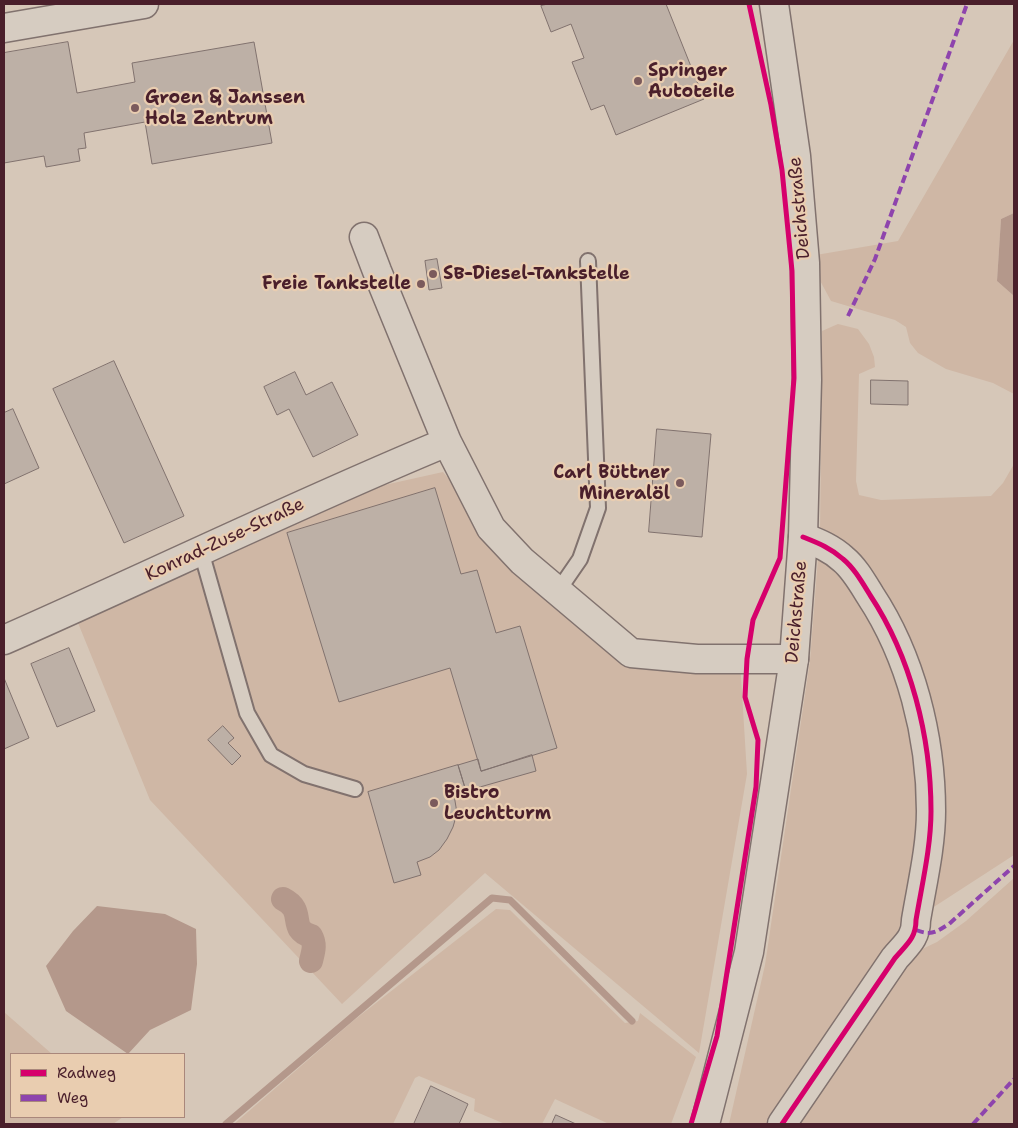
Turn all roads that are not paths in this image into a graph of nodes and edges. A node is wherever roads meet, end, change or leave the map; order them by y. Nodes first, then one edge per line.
1 (144, 4) edge
2 (774, 4) edge
3 (5, 22) edge
4 (364, 237) dead end
5 (588, 261) dead end
6 (447, 442) junction
7 (803, 538) junction
8 (201, 550) junction
9 (558, 591) junction
10 (4, 640) edge
11 (794, 659) junction
12 (355, 788) dead end
13 (705, 1124) edge
14 (782, 1124) edge

1 - 3 street
2 - 7 street, Deichstraße
4 - 6 street
5 - 9 lane
6 - 8 street, Konrad-Zuse-Straße
6 - 9 street
7 - 11 street, Deichstraße
7 - 14 street
8 - 10 street, Konrad-Zuse-Straße
8 - 12 lane
9 - 11 street
11 - 13 street, Deichstraße

